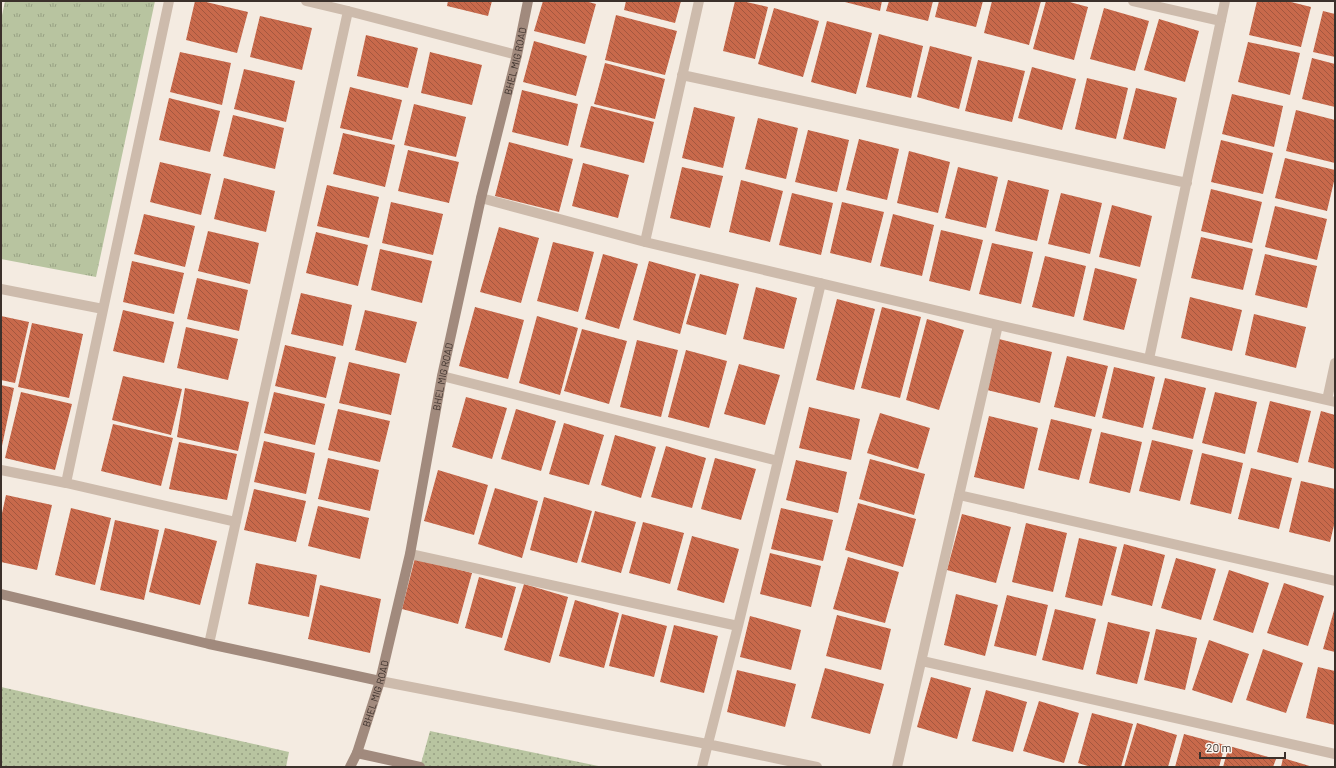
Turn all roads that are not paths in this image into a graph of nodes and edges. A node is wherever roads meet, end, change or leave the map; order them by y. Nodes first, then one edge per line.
1 (169, 1) edge
2 (306, 1) edge
3 (528, 1) edge
4 (699, 1) edge
5 (1133, 1) edge
6 (1225, 1) edge
7 (348, 11) junction
8 (1221, 21) junction
9 (517, 55) junction
10 (682, 75) junction
11 (1187, 182) junction
12 (481, 198) junction
13 (645, 242) junction
14 (821, 283) junction
15 (1, 289) edge
16 (103, 309) junction
17 (998, 325) junction
18 (1149, 359) junction
19 (1335, 363) edge
20 (442, 376) junction
21 (1331, 401) edge
22 (778, 461) junction
23 (1, 470) edge
24 (66, 483) junction
25 (960, 494) junction
26 (236, 522) junction
27 (410, 554) junction
28 (1335, 581) edge
29 (1, 594) edge
30 (738, 626) junction
31 (209, 644) junction
32 (922, 661) junction
33 (380, 681) junction
34 (707, 744) junction
35 (357, 753) junction
36 (1335, 754) edge
37 (350, 767) edge
38 (357, 767) edge
39 (420, 767) edge
40 (702, 767) edge
41 (817, 767) edge
42 (897, 767) edge

1 - 16 street
2 - 7 street
3 - 9 street, BHEL MIG ROAD
4 - 10 street
5 - 8 street
6 - 8 street
7 - 9 street
7 - 26 street
8 - 11 street
9 - 12 street, BHEL MIG ROAD
10 - 11 street
10 - 13 street
11 - 18 street
12 - 13 street
12 - 20 street, BHEL MIG ROAD
13 - 14 street
14 - 17 street
14 - 22 street
15 - 16 street
16 - 24 street
17 - 18 street
17 - 25 street
18 - 21 street
19 - 21 street
20 - 22 street
20 - 27 street, BHEL MIG ROAD
22 - 30 street
23 - 24 street
24 - 26 street
25 - 28 street
25 - 32 street
26 - 31 street
27 - 30 street
27 - 33 street, BHEL MIG ROAD
29 - 31 street
30 - 34 street
31 - 33 street
32 - 36 street
32 - 42 street
33 - 34 street
33 - 35 street, BHEL MIG ROAD
34 - 40 street
34 - 41 street
35 - 37 street, BHEL MIG ROAD
35 - 38 street, BHEL MIG ROAD
35 - 39 street

